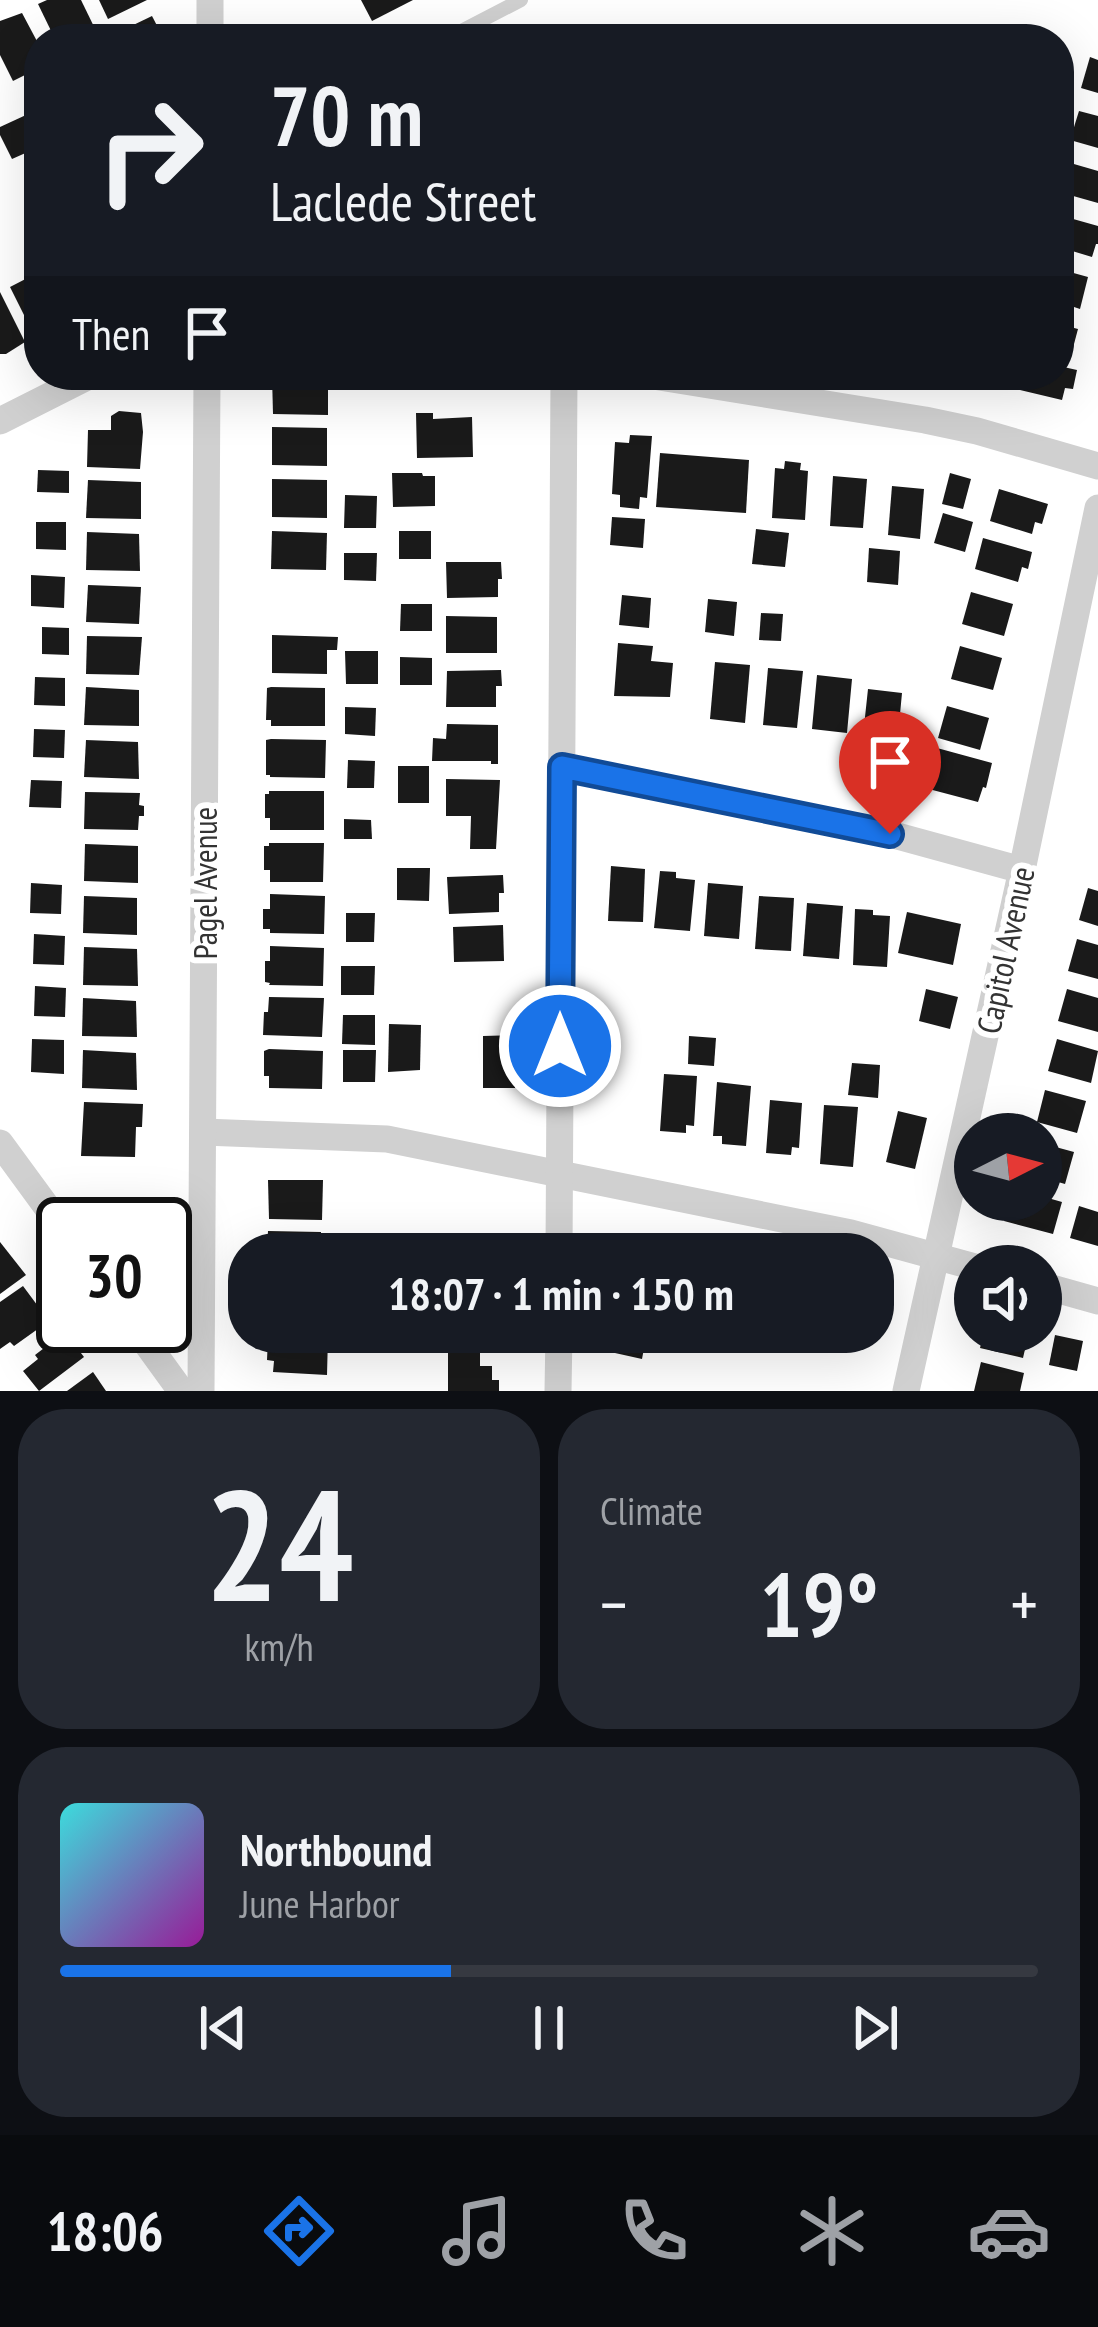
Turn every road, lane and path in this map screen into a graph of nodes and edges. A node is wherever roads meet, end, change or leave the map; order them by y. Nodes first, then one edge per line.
1 (521, 0) edge
2 (475, 24) edge
3 (62, 390) edge
4 (207, 390) edge
5 (564, 390) edge
6 (740, 390) edge
7 (0, 422) edge
8 (1098, 466) edge
9 (1098, 508) edge
10 (562, 767) junction
11 (1022, 869) junction
12 (203, 1132) junction
13 (0, 1143) edge
14 (560, 1172) junction
15 (40, 1197) edge
16 (559, 1233) edge
17 (937, 1257) junction
18 (954, 1261) edge
19 (1062, 1291) edge
20 (1098, 1301) edge
21 (154, 1353) edge
22 (559, 1353) edge
23 (182, 1391) edge
24 (200, 1391) edge
25 (558, 1391) edge
26 (906, 1391) edge

1 - 2 lane
3 - 7 street
4 - 12 street, Pagel Avenue
5 - 10 street
6 - 8 street
9 - 11 street, Capitol Avenue
10 - 11 street
10 - 14 street
11 - 17 street, Capitol Avenue
12 - 14 street
12 - 24 street, Pagel Avenue
13 - 15 street
14 - 16 street
14 - 17 street
17 - 18 street
17 - 26 street, Capitol Avenue
19 - 20 street
21 - 23 street
22 - 25 street

